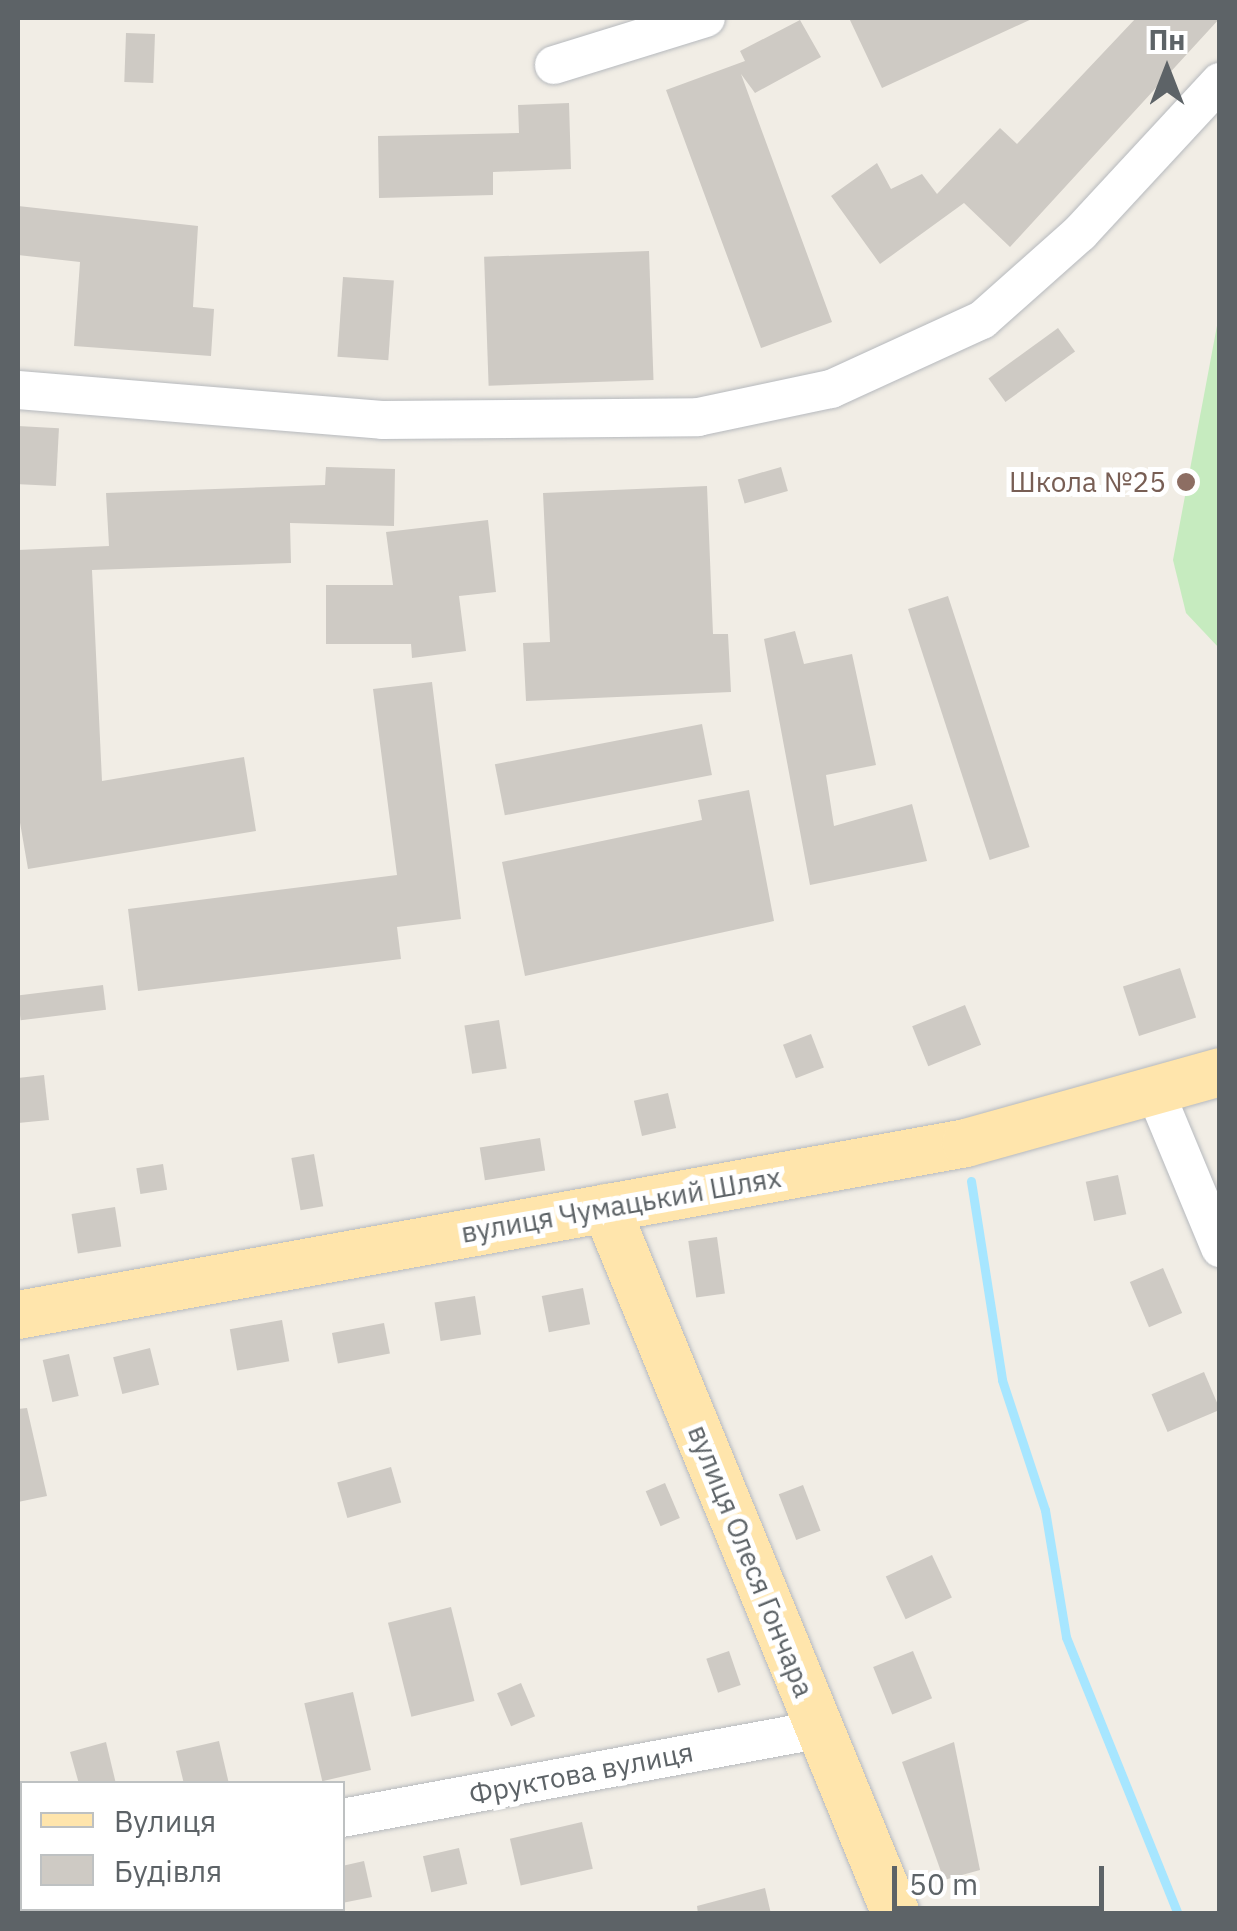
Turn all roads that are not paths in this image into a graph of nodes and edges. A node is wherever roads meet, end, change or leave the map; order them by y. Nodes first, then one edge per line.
1 (706, 18) edge
2 (554, 66) dead end
3 (1220, 82) edge
4 (18, 390) edge
5 (1220, 1072) edge
6 (1156, 1094) junction
7 (606, 1208) junction
8 (1220, 1248) edge
9 (18, 1315) edge
10 (820, 1729) junction
11 (345, 1817) edge
12 (896, 1914) edge

1 - 2 street
3 - 4 street
5 - 6 main road, вулиця Чумацький Шлях
6 - 7 main road, вулиця Чумацький Шлях
6 - 8 street
7 - 9 main road, вулиця Чумацький Шлях
7 - 10 main road, вулиця Олеся Гончара
10 - 11 street, Фруктова вулиця
10 - 12 main road, вулиця Олеся Гончара

